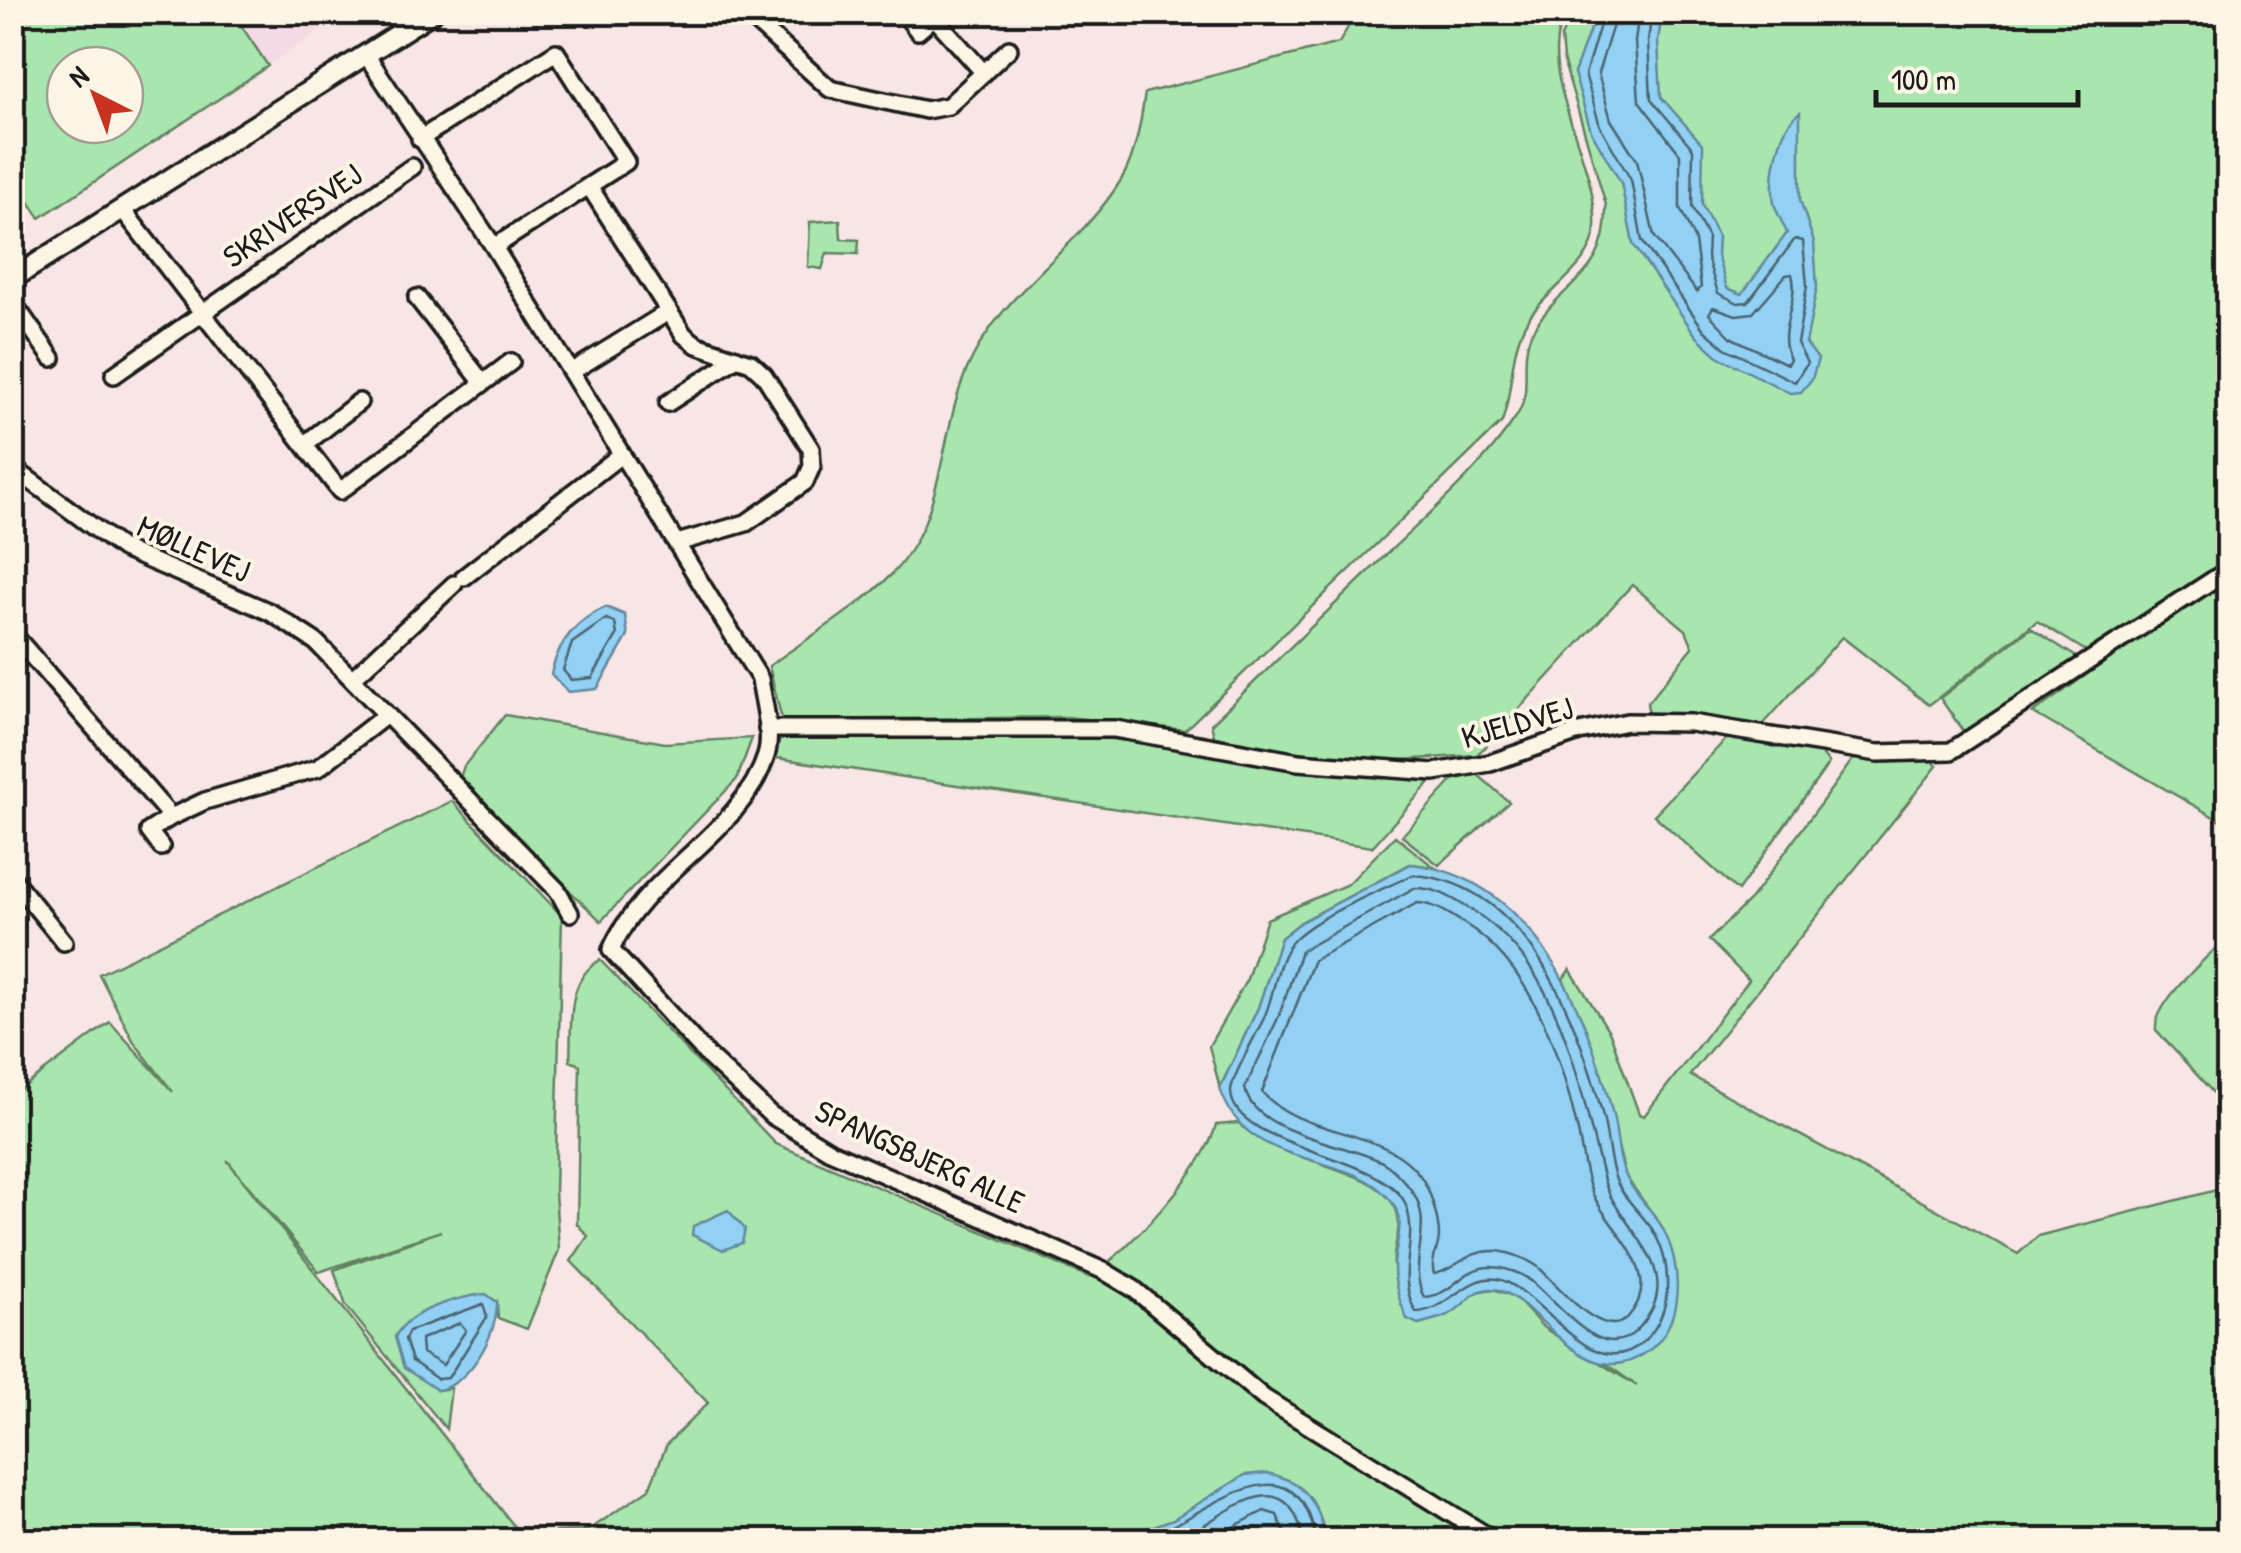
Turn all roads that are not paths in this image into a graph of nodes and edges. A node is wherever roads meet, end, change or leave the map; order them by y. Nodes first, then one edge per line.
1 (433, 12) edge
2 (745, 12) edge
3 (902, 12) edge
4 (1009, 49) dead end
5 (367, 56) junction
6 (984, 72) junction
7 (420, 139) junction
8 (412, 167) dead end
9 (589, 186) junction
10 (122, 210) junction
11 (494, 248) junction
12 (12, 279) edge
13 (416, 298) dead end
14 (12, 301) edge
15 (203, 310) junction
16 (668, 312) junction
17 (52, 358) dead end
18 (737, 358) junction
19 (512, 362) dead end
20 (571, 372) junction
21 (114, 374) dead end
22 (483, 384) junction
23 (360, 402) dead end
24 (668, 403) dead end
25 (305, 444) junction
26 (622, 454) junction
27 (12, 467) edge
28 (677, 543) junction
29 (2228, 570) edge
30 (12, 632) edge
31 (352, 678) junction
32 (385, 716) junction
33 (767, 729) junction
34 (170, 817) junction
35 (162, 847) dead end
36 (12, 878) edge
37 (570, 912) dead end
38 (64, 942) dead end
39 (1494, 1540) edge

1 - 5 street
2 - 6 street
3 - 6 street
4 - 6 street
5 - 7 street, SPANGSBJERG ALLE
5 - 10 street
7 - 9 street
7 - 11 street, SPANGSBJERG ALLE
8 - 15 street, SKRIVERSVEJ
9 - 11 street
9 - 16 street
10 - 12 street
10 - 15 street, SKRIVERSVEJ
11 - 20 street, SPANGSBJERG ALLE
13 - 22 street
14 - 17 street
15 - 21 street, SKRIVERSVEJ
15 - 25 street, SKRIVERSVEJ
16 - 18 street
16 - 20 street
18 - 24 street
18 - 28 street
19 - 22 street, SKRIVERSVEJ
20 - 26 street, SPANGSBJERG ALLE
22 - 25 street, SKRIVERSVEJ
23 - 25 street
26 - 28 street, SPANGSBJERG ALLE
26 - 31 street
27 - 31 street, MØLLEVEJ
28 - 33 street, SPANGSBJERG ALLE
29 - 33 street, KJELDVEJ
30 - 34 street
31 - 32 street, MØLLEVEJ
32 - 34 street
32 - 37 street, MØLLEVEJ
33 - 39 street, SPANGSBJERG ALLE
34 - 35 street
36 - 38 street

